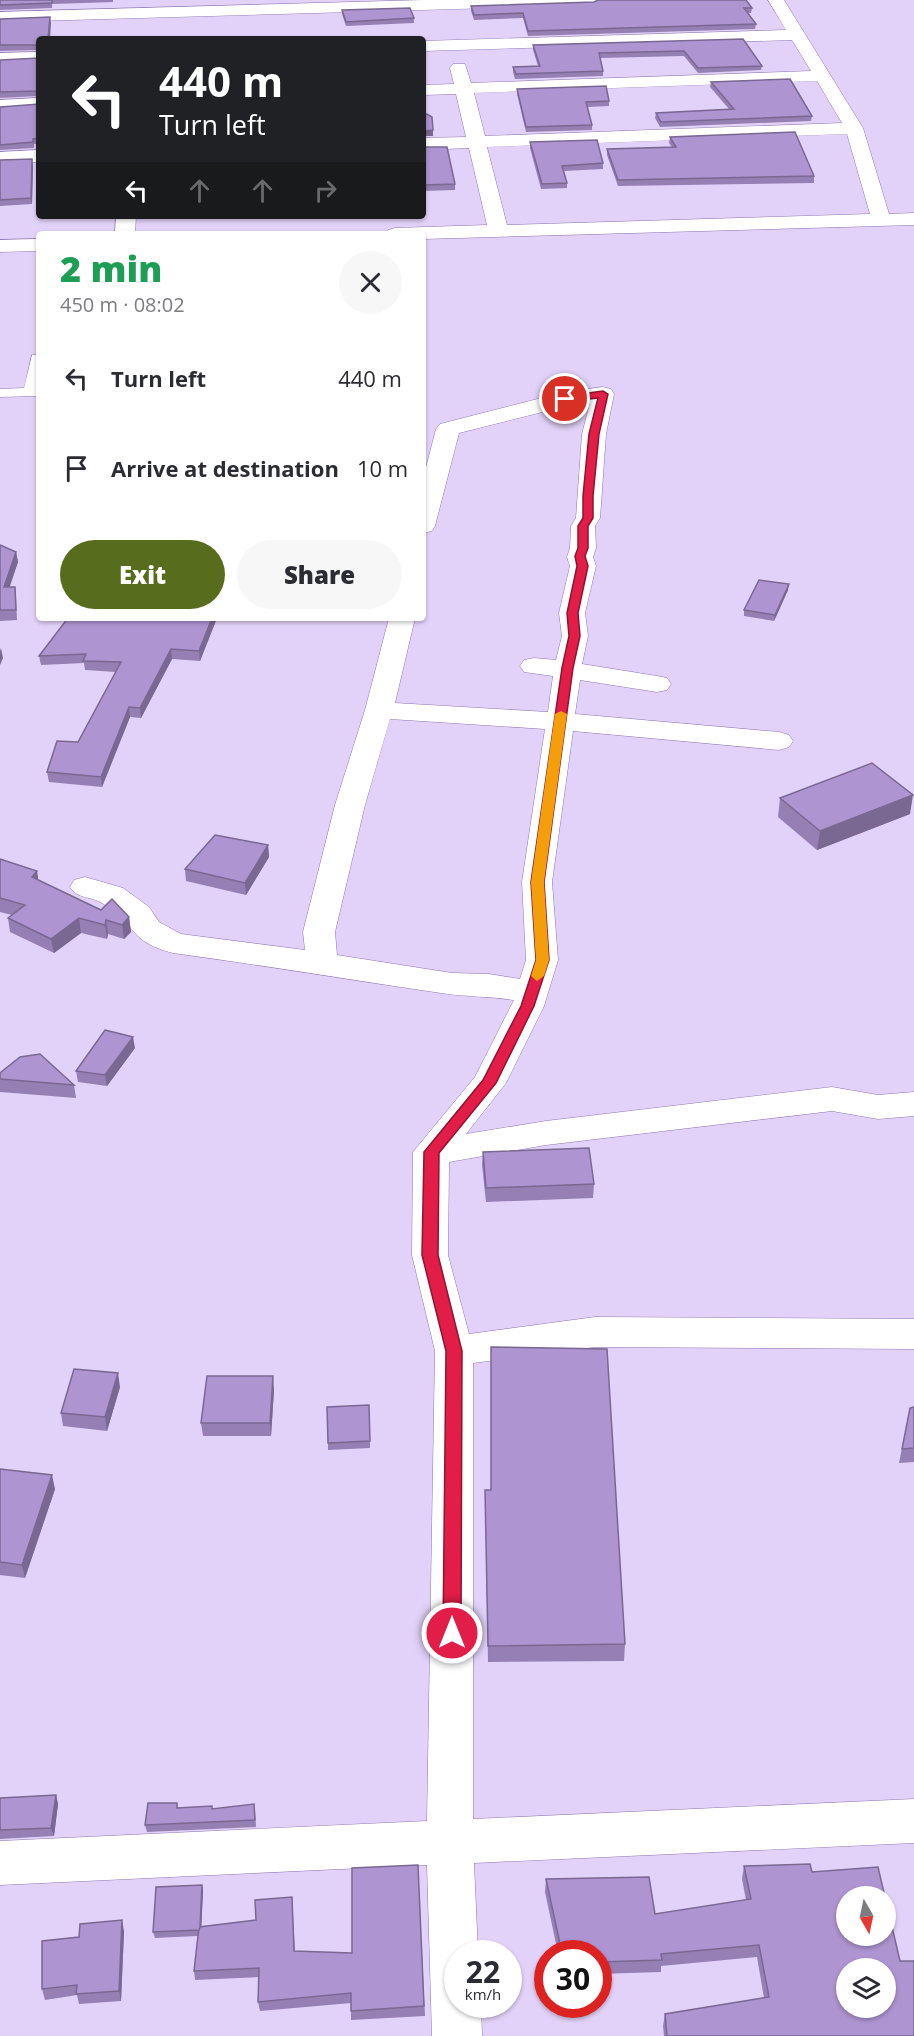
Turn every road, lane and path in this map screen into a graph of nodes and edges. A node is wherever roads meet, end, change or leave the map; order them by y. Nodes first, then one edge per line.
1 (594, 0) edge
2 (776, 0) edge
3 (440, 3) edge
4 (142, 15) edge
5 (0, 17) edge
6 (797, 35) junction
7 (453, 45) junction
8 (426, 46) edge
9 (36, 57) edge
10 (0, 58) edge
11 (822, 76) junction
12 (465, 89) junction
13 (426, 90) edge
14 (36, 104) edge
15 (0, 105) edge
16 (854, 128) junction
17 (476, 142) junction
18 (426, 144) edge
19 (36, 156) edge
20 (0, 158) edge
21 (914, 219) edge
22 (881, 220) junction
23 (498, 231) junction
24 (426, 233) edge
25 (36, 245) edge
26 (0, 246) edge
27 (36, 369) edge
28 (34, 392) edge
29 (0, 393) edge
30 (426, 514) edge
31 (401, 621) edge
32 (534, 666) dead end
33 (568, 668) junction
34 (657, 684) dead end
35 (379, 711) junction
36 (560, 721) junction
37 (779, 741) dead end
38 (85, 887) dead end
39 (322, 963) junction
40 (532, 992) junction
41 (914, 1104) edge
42 (431, 1152) junction
43 (914, 1334) edge
44 (454, 1351) junction
45 (914, 1821) edge
46 (450, 1844) junction
47 (0, 1863) edge
48 (456, 2036) edge

1 - 3 street
2 - 6 street
3 - 4 street
3 - 7 street
4 - 5 street
6 - 7 street
6 - 11 street
7 - 8 street
7 - 12 street
9 - 10 street
11 - 12 street
11 - 16 street
12 - 13 street
12 - 17 street
14 - 15 street
16 - 17 street
16 - 22 street
17 - 18 street
17 - 23 street
19 - 20 street
21 - 22 street
22 - 23 street
23 - 24 street
25 - 26 street
27 - 28 lane
28 - 29 lane
30 - 33 street
31 - 35 street
32 - 33 street
33 - 34 street
33 - 36 street
35 - 36 street
35 - 39 street
36 - 37 street
36 - 40 street
38 - 39 street
39 - 40 street
40 - 42 street
41 - 42 street
42 - 44 street
43 - 44 street
44 - 46 street
45 - 46 street
46 - 47 street
46 - 48 street

